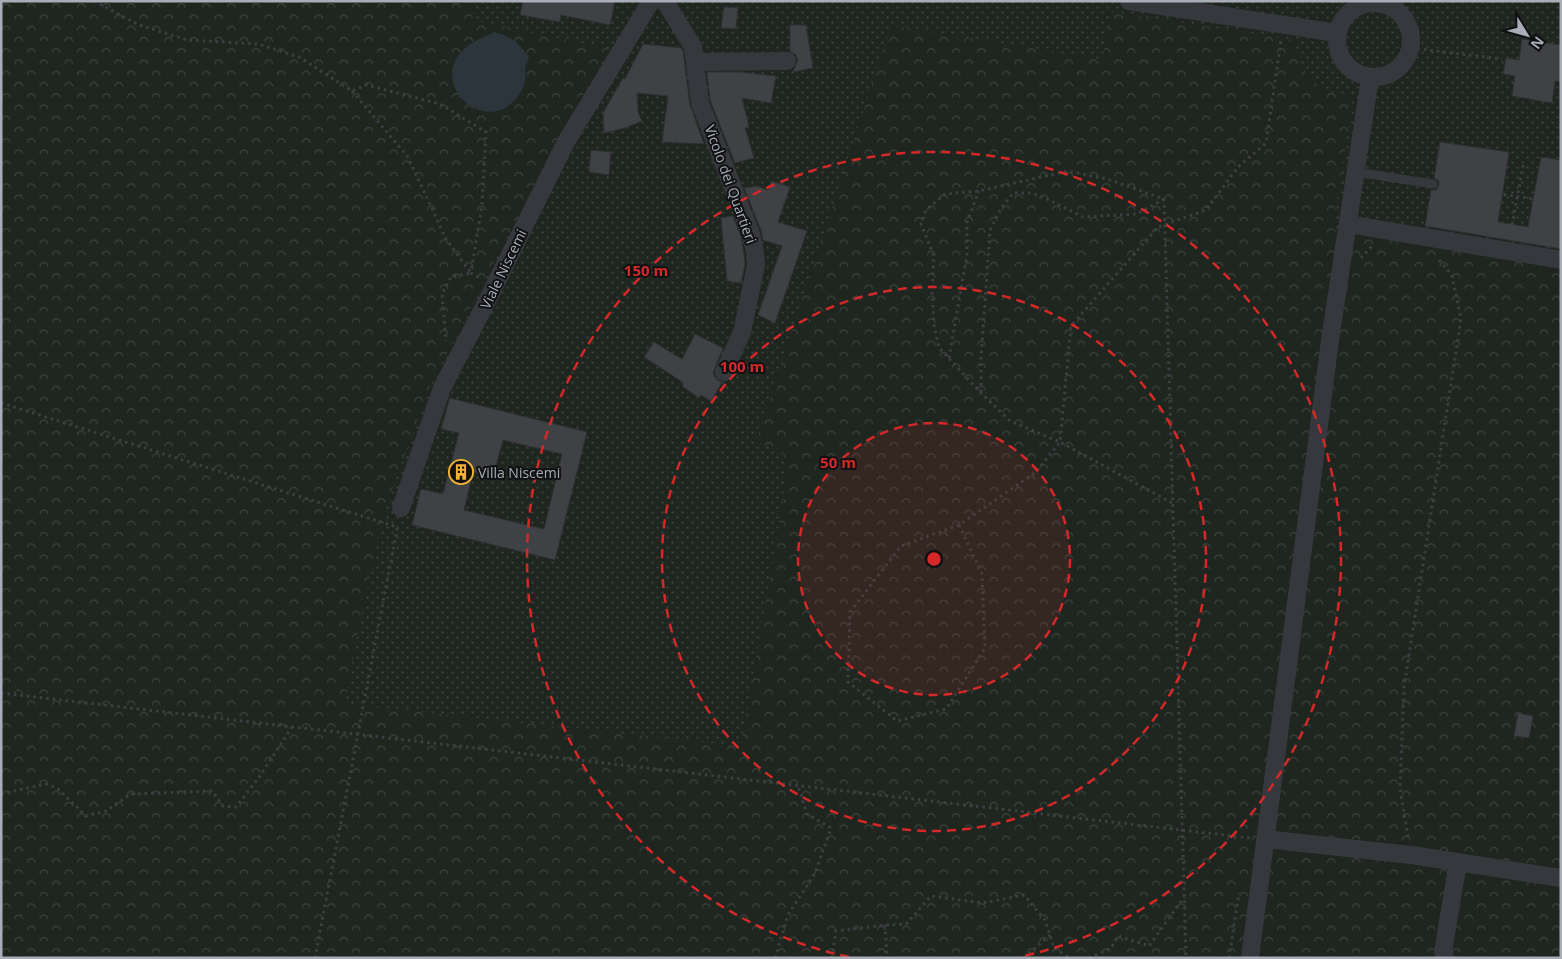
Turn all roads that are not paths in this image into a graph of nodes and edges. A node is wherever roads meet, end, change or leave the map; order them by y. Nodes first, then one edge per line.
1 (651, 1) edge
2 (665, 1) edge
3 (1129, 1) edge
4 (1377, 2) edge
5 (1337, 33) junction
6 (787, 61) dead end
7 (695, 62) junction
8 (1370, 78) junction
9 (1356, 172) junction
10 (1433, 184) road end
11 (1348, 224) junction
12 (1561, 260) edge
13 (724, 372) dead end
14 (401, 508) road end
15 (1266, 839) junction
16 (1458, 862) junction
17 (1561, 878) edge
18 (1250, 958) edge
19 (1445, 958) edge

1 - 14 street, Viale Niscemi
2 - 7 street, Vicolo dei Quartieri
3 - 5 street
4 - 5 street
4 - 8 street
5 - 8 street
6 - 7 street
7 - 13 street, Vicolo dei Quartieri
8 - 9 street
9 - 10 lane
9 - 11 street
11 - 12 street
11 - 15 street
15 - 16 street
15 - 18 street
16 - 17 street
16 - 19 street

